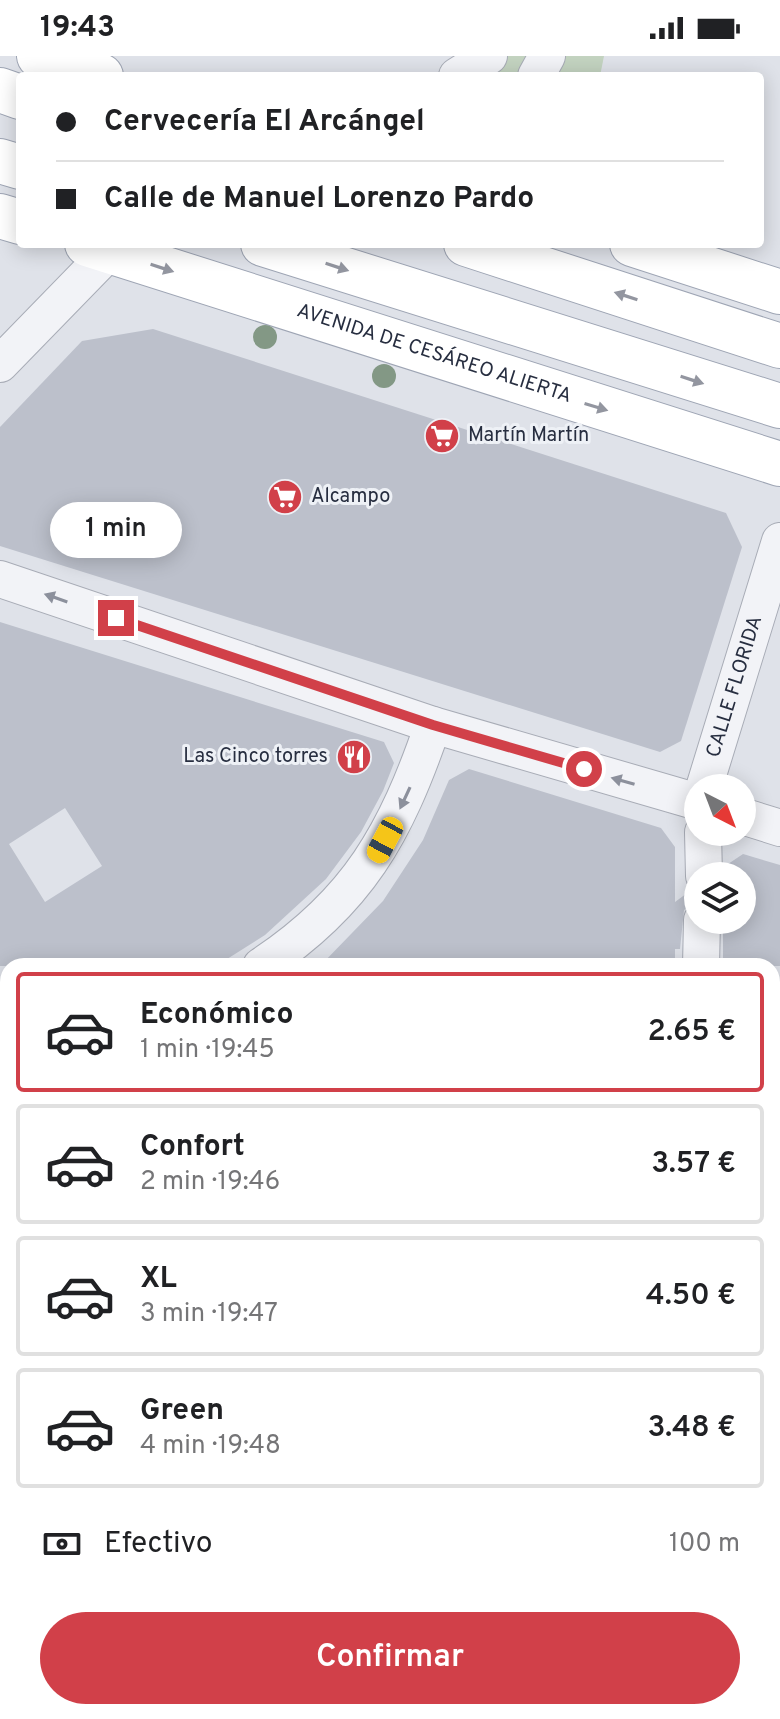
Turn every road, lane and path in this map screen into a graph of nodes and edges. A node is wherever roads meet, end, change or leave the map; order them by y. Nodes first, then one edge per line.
1 (39, 56) edge
2 (489, 56) edge
3 (89, 72) edge
4 (463, 72) edge
5 (99, 248) edge
6 (276, 248) edge
7 (478, 248) edge
8 (644, 248) edge
9 (780, 292) edge
10 (780, 346) edge
11 (0, 364) edge
12 (762, 401) edge
13 (780, 419) edge
14 (780, 464) edge
15 (780, 541) edge
16 (0, 579) edge
17 (433, 725) junction
18 (708, 774) edge
19 (684, 798) edge
20 (756, 820) edge
21 (780, 828) edge
22 (702, 934) edge
23 (272, 958) edge
24 (701, 958) edge

1 - 3 main road
2 - 4 street
5 - 11 street
5 -> 14 main road, AVENIDA DE CESÁREO ALIERTA
6 -> 12 main road
10 -> 7 main road
8 - 9 main road
12 - 13 main road
15 - 18 street, CALLE FLORIDA
17 -> 16 street
19 -> 17 street
17 -> 23 street
20 - 21 street
22 - 24 street

